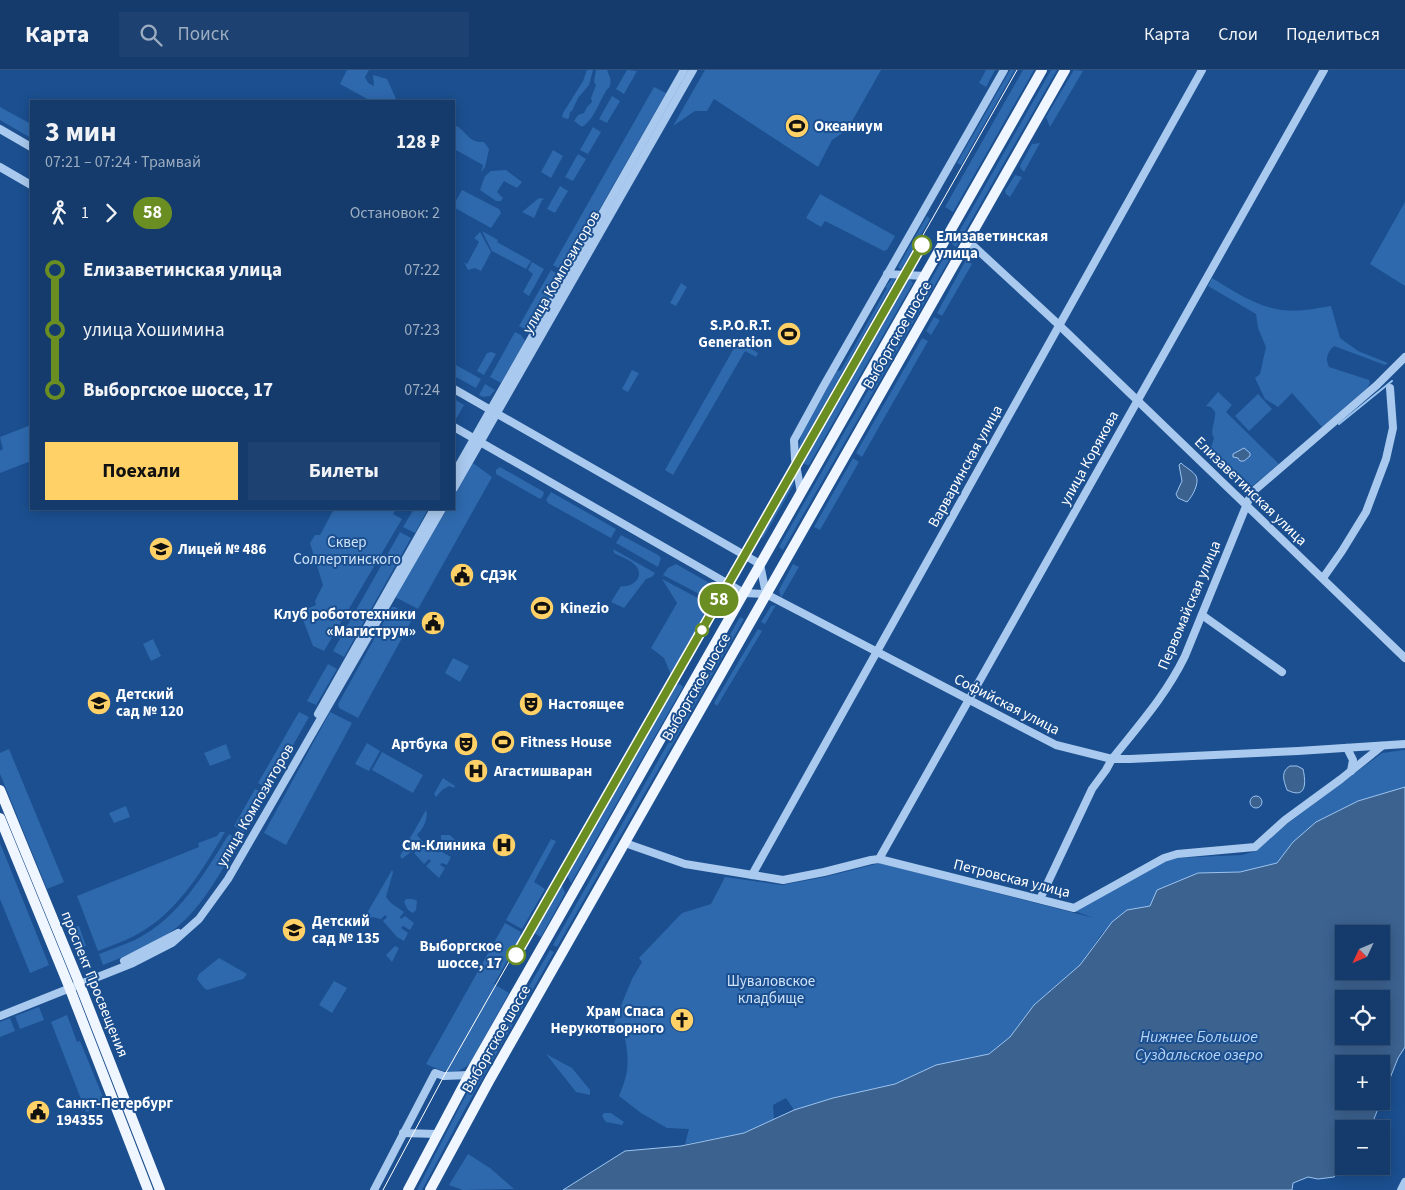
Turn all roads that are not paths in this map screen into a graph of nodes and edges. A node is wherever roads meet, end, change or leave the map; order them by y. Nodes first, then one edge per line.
1 (684, 70) edge
2 (693, 70) edge
3 (1004, 70) edge
4 (1042, 70) edge
5 (1065, 70) edge
6 (1202, 70) edge
7 (1324, 70) edge
8 (0, 129) edge
9 (30, 146) edge
10 (0, 167) edge
11 (30, 184) edge
12 (968, 241) junction
13 (887, 274) junction
14 (925, 276) junction
15 (1059, 325) junction
16 (1405, 357) edge
17 (1390, 388) dead end
18 (455, 390) edge
19 (1138, 400) junction
20 (493, 411) junction
21 (455, 428) edge
22 (477, 440) junction
23 (455, 473) edge
24 (455, 486) edge
25 (801, 493) junction
26 (1246, 505) junction
27 (433, 510) edge
28 (441, 510) edge
29 (760, 564) junction
30 (1323, 578) junction
31 (744, 593) junction
32 (766, 594) junction
33 (1202, 615) junction
34 (877, 651) junction
35 (1405, 658) edge
36 (1282, 672) dead end
37 (969, 700) junction
38 (1405, 744) edge
39 (1382, 746) junction
40 (1347, 748) junction
41 (1112, 759) junction
42 (1351, 771) junction
43 (0, 790) edge
44 (0, 818) edge
45 (625, 843) junction
46 (879, 859) junction
47 (752, 875) junction
48 (1040, 899) junction
49 (73, 984) junction
50 (0, 1011) edge
51 (0, 1016) edge
52 (469, 1075) junction
53 (403, 1133) junction
54 (437, 1134) junction
55 (1405, 1182) edge
56 (148, 1190) edge
57 (160, 1190) edge
58 (374, 1190) edge
59 (408, 1190) edge
60 (430, 1190) edge
61 (1401, 1190) edge

1 - 20 street, улица Композиторов
2 - 20 street, улица Композиторов
3 - 13 street
4 - 14 main road, Выборгское шоссе
5 - 12 main road, Выборгское шоссе
6 - 15 street, Варваринская улица
7 - 19 street, улица Корякова
8 - 9 street
10 - 11 street
12 - 15 street, Елизаветинская улица
12 - 32 main road, Выборгское шоссе
13 - 14 street
13 - 25 street
14 - 25 main road, Выборгское шоссе
15 - 19 street, Елизаветинская улица
15 - 34 street, Варваринская улица
16 - 26 street, Первомайская улица
17 - 30 street
18 - 20 street
19 - 26 street, Елизаветинская улица
19 - 37 street, улица Корякова
20 - 22 street, улица Композиторов
20 - 29 street
21 - 22 street
22 - 23 street, улица Композиторов
22 - 24 street, улица Композиторов
22 - 31 street
25 - 29 main road, Выборгское шоссе
26 - 30 street, Елизаветинская улица
26 - 33 street, Первомайская улица
27 - 49 street, улица Композиторов
28 - 49 street, улица Композиторов
29 - 31 main road, Выборгское шоссе
29 - 32 street
30 - 35 street, Елизаветинская улица
31 - 32 street
31 - 52 main road, Выборгское шоссе
32 - 34 street, Софийская улица
32 - 45 main road, Выборгское шоссе
33 - 36 street
33 - 41 street, Первомайская улица
34 - 37 street, Софийская улица
34 - 47 street, Варваринская улица
37 - 41 street, Софийская улица
37 - 46 street, улица Корякова
38 - 39 street, Софийская улица
39 - 40 street, Софийская улица
39 - 42 street, Петровская улица
40 - 41 street, Софийская улица
40 - 42 street
41 - 48 street, Первомайская улица
42 - 48 street, Петровская улица
43 - 49 main road, проспект Просвещения
44 - 49 main road, проспект Просвещения
45 - 47 street, Петровская улица
45 - 60 main road, Выборгское шоссе
46 - 47 street, Петровская улица
46 - 48 street, Петровская улица
49 - 50 street, улица Композиторов
49 - 51 street, улица Композиторов
49 - 56 main road, проспект Просвещения
49 - 57 main road, проспект Просвещения
52 - 53 street
52 - 54 main road, Выборгское шоссе
53 - 54 street
53 - 58 street
54 - 59 main road, Выборгское шоссе
55 - 61 street

